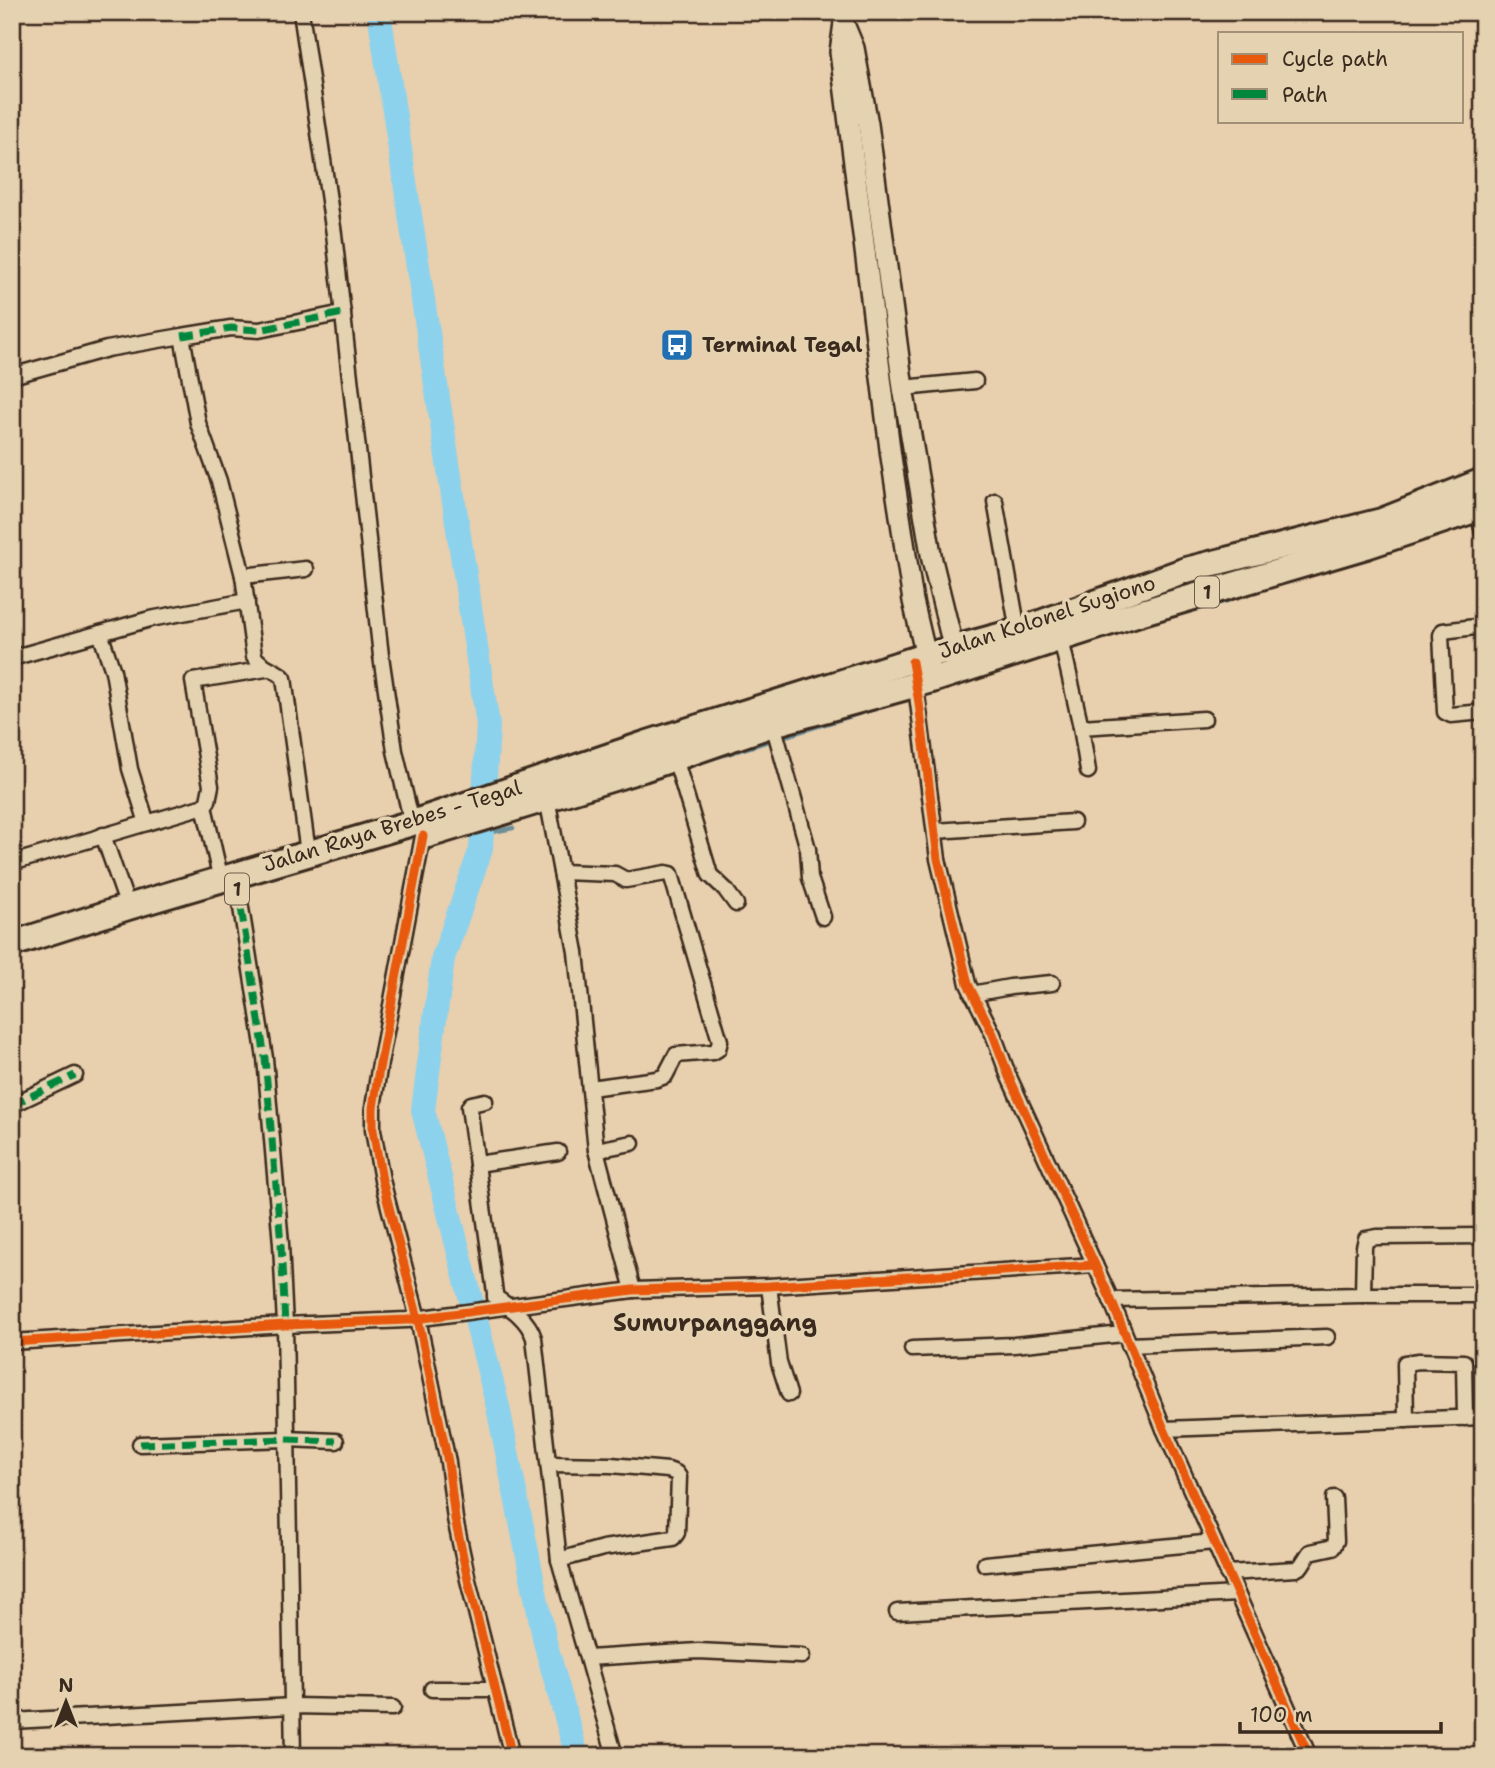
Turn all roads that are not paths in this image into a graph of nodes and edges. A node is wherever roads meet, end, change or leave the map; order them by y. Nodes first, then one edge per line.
1 (301, 12) edge
2 (843, 18) edge
3 (343, 313) junction
4 (182, 336) junction
5 (12, 376) edge
6 (975, 381) dead end
7 (903, 388) junction
8 (1483, 481) edge
9 (920, 491) junction
10 (897, 496) junction
11 (995, 501) dead end
12 (1481, 516) edge
13 (306, 569) dead end
14 (243, 576) junction
15 (247, 601) junction
16 (1483, 626) edge
17 (1018, 631) junction
18 (100, 633) junction
19 (1063, 647) junction
20 (12, 658) edge
21 (956, 660) junction
22 (267, 669) junction
23 (920, 679) junction
24 (1483, 712) edge
25 (1204, 719) dead end
26 (1082, 727) junction
27 (774, 729) junction
28 (677, 761) junction
29 (1088, 771) dead end
30 (534, 795) junction
31 (204, 806) junction
32 (1073, 822) dead end
33 (146, 823) junction
34 (417, 830) junction
35 (934, 831) junction
36 (103, 835) junction
37 (308, 853) junction
38 (12, 863) edge
39 (562, 872) junction
40 (229, 884) junction
41 (736, 904) dead end
42 (128, 907) junction
43 (823, 918) dead end
44 (12, 944) edge
45 (12, 962) edge
46 (1052, 983) dead end
47 (972, 994) junction
48 (75, 1075) dead end
49 (590, 1088) junction
50 (485, 1101) dead end
51 (12, 1105) edge
52 (632, 1143) dead end
53 (596, 1150) junction
54 (558, 1152) dead end
55 (477, 1164) junction
56 (1483, 1236) edge
57 (1095, 1265) junction
58 (769, 1286) junction
59 (633, 1290) junction
60 (1363, 1295) junction
61 (1483, 1295) edge
62 (1111, 1300) junction
63 (509, 1305) junction
64 (424, 1319) junction
65 (285, 1325) junction
66 (1327, 1337) dead end
67 (1126, 1339) junction
68 (12, 1342) edge
69 (912, 1349) dead end
70 (789, 1394) dead end
71 (1465, 1418) junction
72 (1483, 1418) edge
73 (1406, 1420) junction
74 (1164, 1429) junction
75 (286, 1439) junction
76 (336, 1441) dead end
77 (140, 1444) dead end
78 (549, 1464) junction
79 (1334, 1498) dead end
80 (1214, 1542) junction
81 (559, 1560) junction
82 (985, 1564) dead end
83 (1227, 1573) junction
84 (1237, 1594) junction
85 (897, 1612) dead end
86 (802, 1656) dead end
87 (588, 1658) junction
88 (432, 1689) dead end
89 (495, 1689) junction
90 (293, 1706) junction
91 (393, 1708) dead end
92 (12, 1721) edge
93 (293, 1756) edge
94 (512, 1756) edge
95 (615, 1756) edge
96 (1309, 1756) edge

1 - 3 street
2 - 7 main road
2 - 10 main road
3 - 4 street
3 - 34 street
4 - 5 street
4 - 14 street
6 - 7 street
7 - 9 main road
8 - 17 highway, Jalan Kolonel Sugiono / 1
9 - 10 main road
9 - 21 main road
10 - 23 main road
11 - 17 street
12 - 19 highway, 1
13 - 14 street
14 - 15 street
15 - 18 street
15 - 22 street
16 - 24 street
17 - 21 highway, Jalan Kolonel Sugiono / 1
18 - 20 street
18 - 33 street
19 - 21 highway, 1
19 - 26 street
21 - 23 highway, 1
22 - 31 street
22 - 37 street
23 - 27 highway, 1
23 - 30 highway, Jalan Kolonel Sugiono / 1
23 - 35 street
25 - 26 street
26 - 29 street
27 - 28 highway, 1
27 - 43 street
28 - 30 highway, 1
28 - 41 street
30 - 34 highway, Jalan Raya Brebes - Tegal / 1
30 - 39 street
31 - 33 street
31 - 40 street
32 - 35 street
33 - 36 street
34 - 37 highway, Jalan Raya Brebes - Tegal / 1
34 - 40 highway, Jalan Raya Brebes - Tegal / 1
34 - 64 street
35 - 47 street
36 - 38 street
36 - 42 street
37 - 40 highway, Jalan Raya Brebes - Tegal / 1
39 - 49 street
39 - 49 street
40 - 42 highway, Jalan Raya Brebes - Tegal / 1
40 - 45 highway, Jalan Raya Brebes - Tegal / 1
40 - 65 street
42 - 44 highway, Jalan Raya Brebes - Tegal / 1
46 - 47 street
47 - 57 street
48 - 51 street
49 - 53 street
50 - 55 street
52 - 53 street
53 - 59 street
54 - 55 street
55 - 63 street
56 - 60 street
57 - 58 street
57 - 62 street
58 - 59 street
58 - 70 street
59 - 63 street
60 - 61 street
60 - 62 street
62 - 67 street
63 - 64 street
63 - 78 street
64 - 65 street
64 - 89 street
65 - 68 street
65 - 75 street
66 - 67 street
67 - 69 street
67 - 74 street
71 - 72 street
71 - 73 street
71 - 73 street
73 - 74 street
74 - 80 street
75 - 76 street
75 - 77 street
75 - 90 street
78 - 81 street
78 - 81 street
79 - 83 street
80 - 82 street
80 - 83 street
81 - 87 street
83 - 84 street
84 - 85 street
84 - 96 street
86 - 87 street
87 - 95 street
88 - 89 street
89 - 94 street
90 - 91 street
90 - 92 street
90 - 93 street

